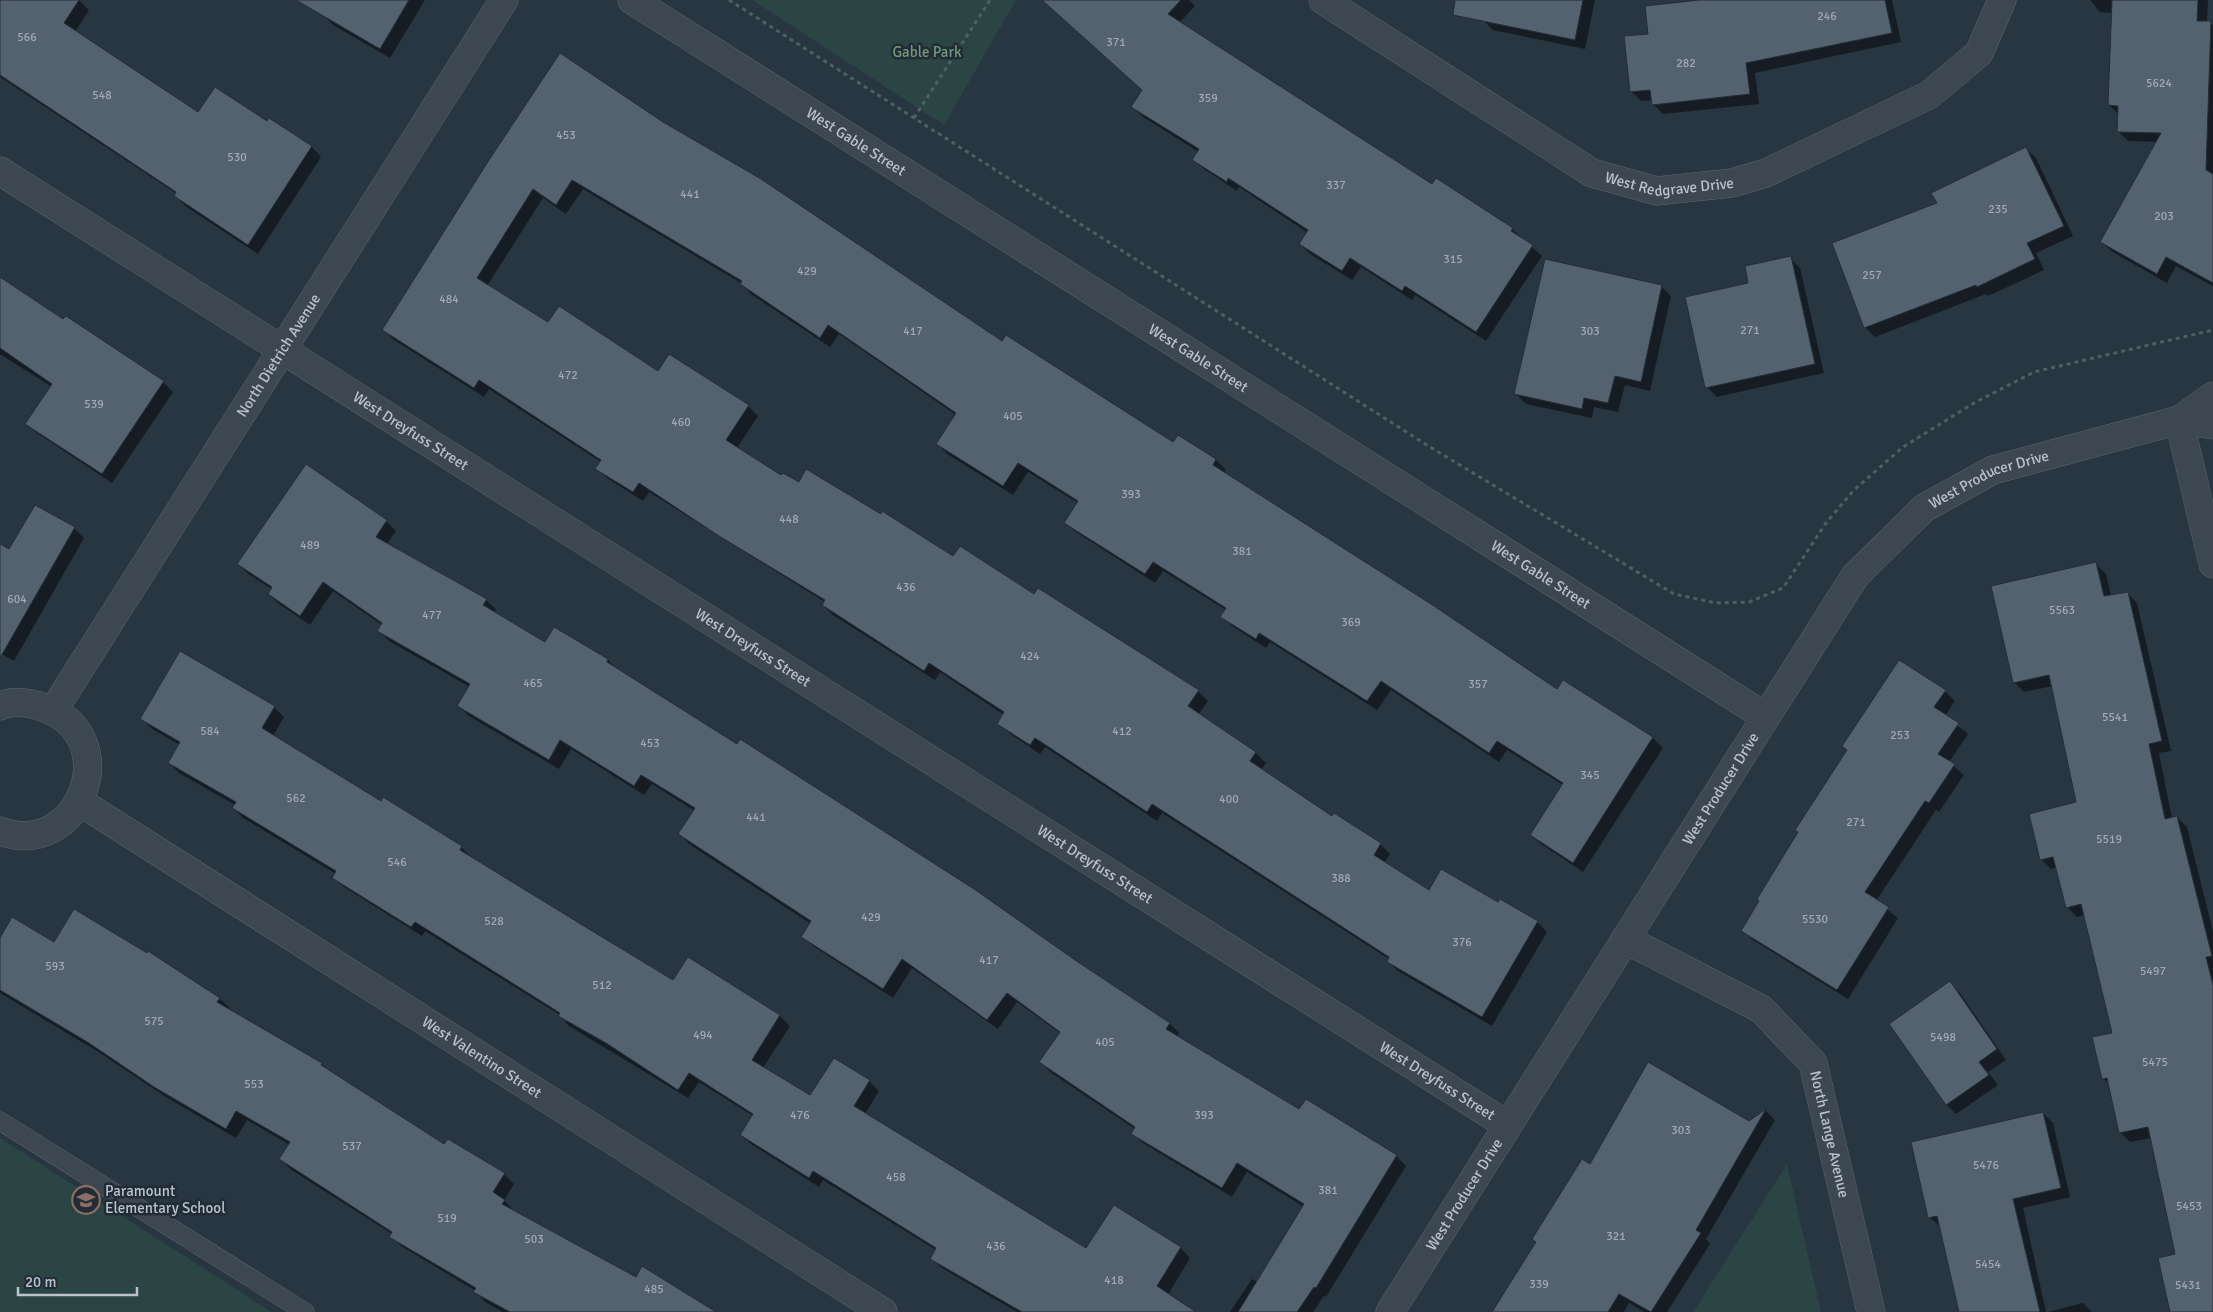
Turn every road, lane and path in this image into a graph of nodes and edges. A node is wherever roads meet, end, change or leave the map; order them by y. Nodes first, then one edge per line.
1 (504, 0) edge
2 (632, 0) edge
3 (729, 0) edge
4 (990, 0) edge
5 (1323, 0) edge
6 (2002, 2) edge
7 (914, 118) junction
8 (0, 171) edge
9 (2213, 330) edge
10 (282, 349) junction
11 (2213, 396) edge
12 (2179, 420) junction
13 (2213, 425) edge
14 (2213, 564) edge
15 (0, 706) edge
16 (53, 711) junction
17 (1766, 717) junction
18 (80, 802) junction
19 (0, 831) edge
20 (1625, 939) junction
21 (0, 1121) edge
22 (1507, 1125) junction
23 (305, 1312) edge
24 (883, 1312) edge
25 (1390, 1312) edge
26 (1871, 1312) edge

1 - 10 street, North Dietrich Avenue
2 - 17 street, West Gable Street
3 - 7 path
4 - 7 path
5 - 6 street, West Redgrave Drive
7 - 9 path
8 - 10 street, West Dreyfuss Street
10 - 16 street, North Dietrich Avenue
10 - 22 street, West Dreyfuss Street
11 - 12 street, West Producer Drive
12 - 13 street, West Producer Drive
12 - 14 street
12 - 17 street, West Producer Drive
15 - 16 street
16 - 18 street
17 - 20 street, West Producer Drive
18 - 19 street
18 - 24 street, West Valentino Street
20 - 22 street, West Producer Drive
20 - 26 street, North Lange Avenue
21 - 23 lane
22 - 25 street, West Producer Drive

